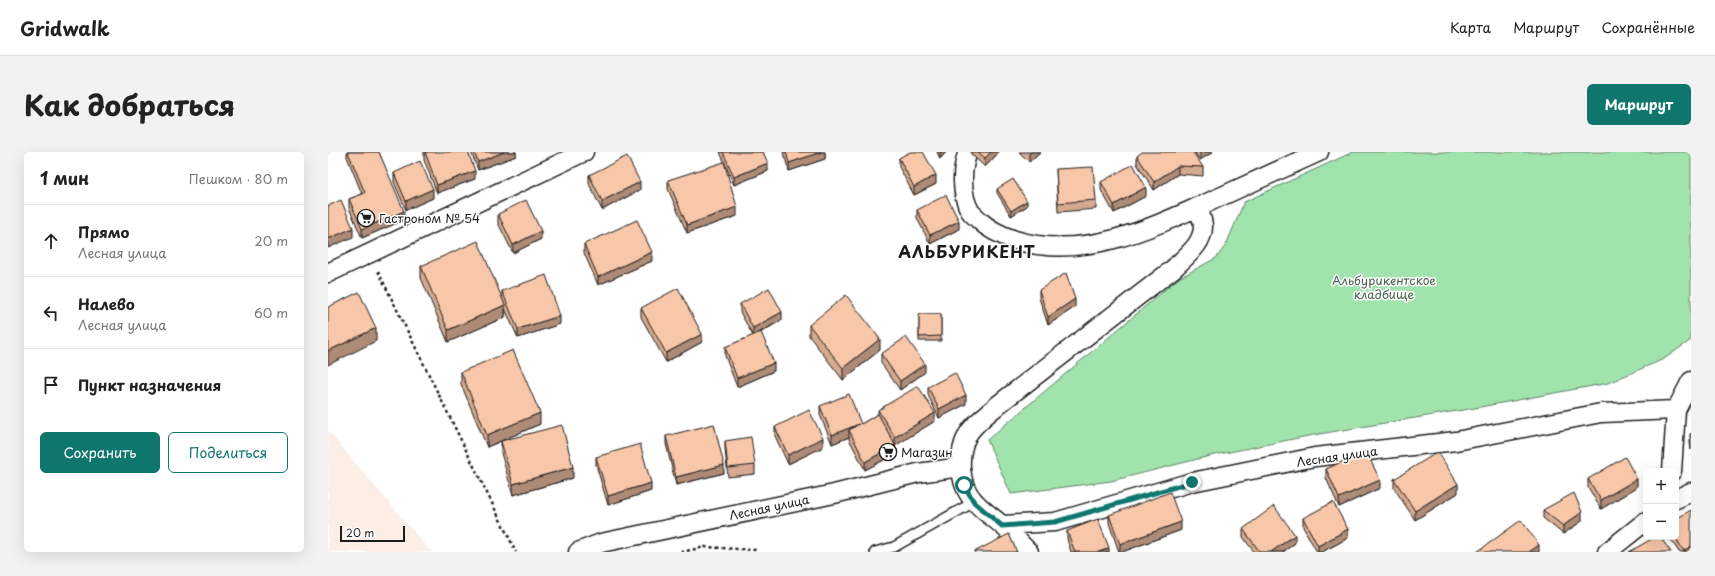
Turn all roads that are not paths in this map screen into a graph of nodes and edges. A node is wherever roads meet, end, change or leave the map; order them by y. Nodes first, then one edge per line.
1 (584, 152) edge
2 (968, 152) edge
3 (1320, 152) edge
4 (1198, 206) junction
5 (328, 273) edge
6 (1691, 381) edge
7 (1676, 410) junction
8 (961, 467) junction
9 (1672, 468) edge
10 (1691, 492) edge
11 (1679, 498) edge
12 (974, 502) junction
13 (1643, 523) edge
14 (1002, 526) junction
15 (578, 552) edge
16 (875, 552) edge
17 (1029, 552) edge
18 (1608, 552) edge

1 - 5 street
2 - 4 street
3 - 4 street
4 - 8 street
6 - 7 street
7 - 9 street
7 - 14 street, Лесная улица
8 - 12 street
8 - 15 street, Лесная улица
10 - 11 street
12 - 14 street
12 - 16 lane
13 - 18 street
14 - 17 street

